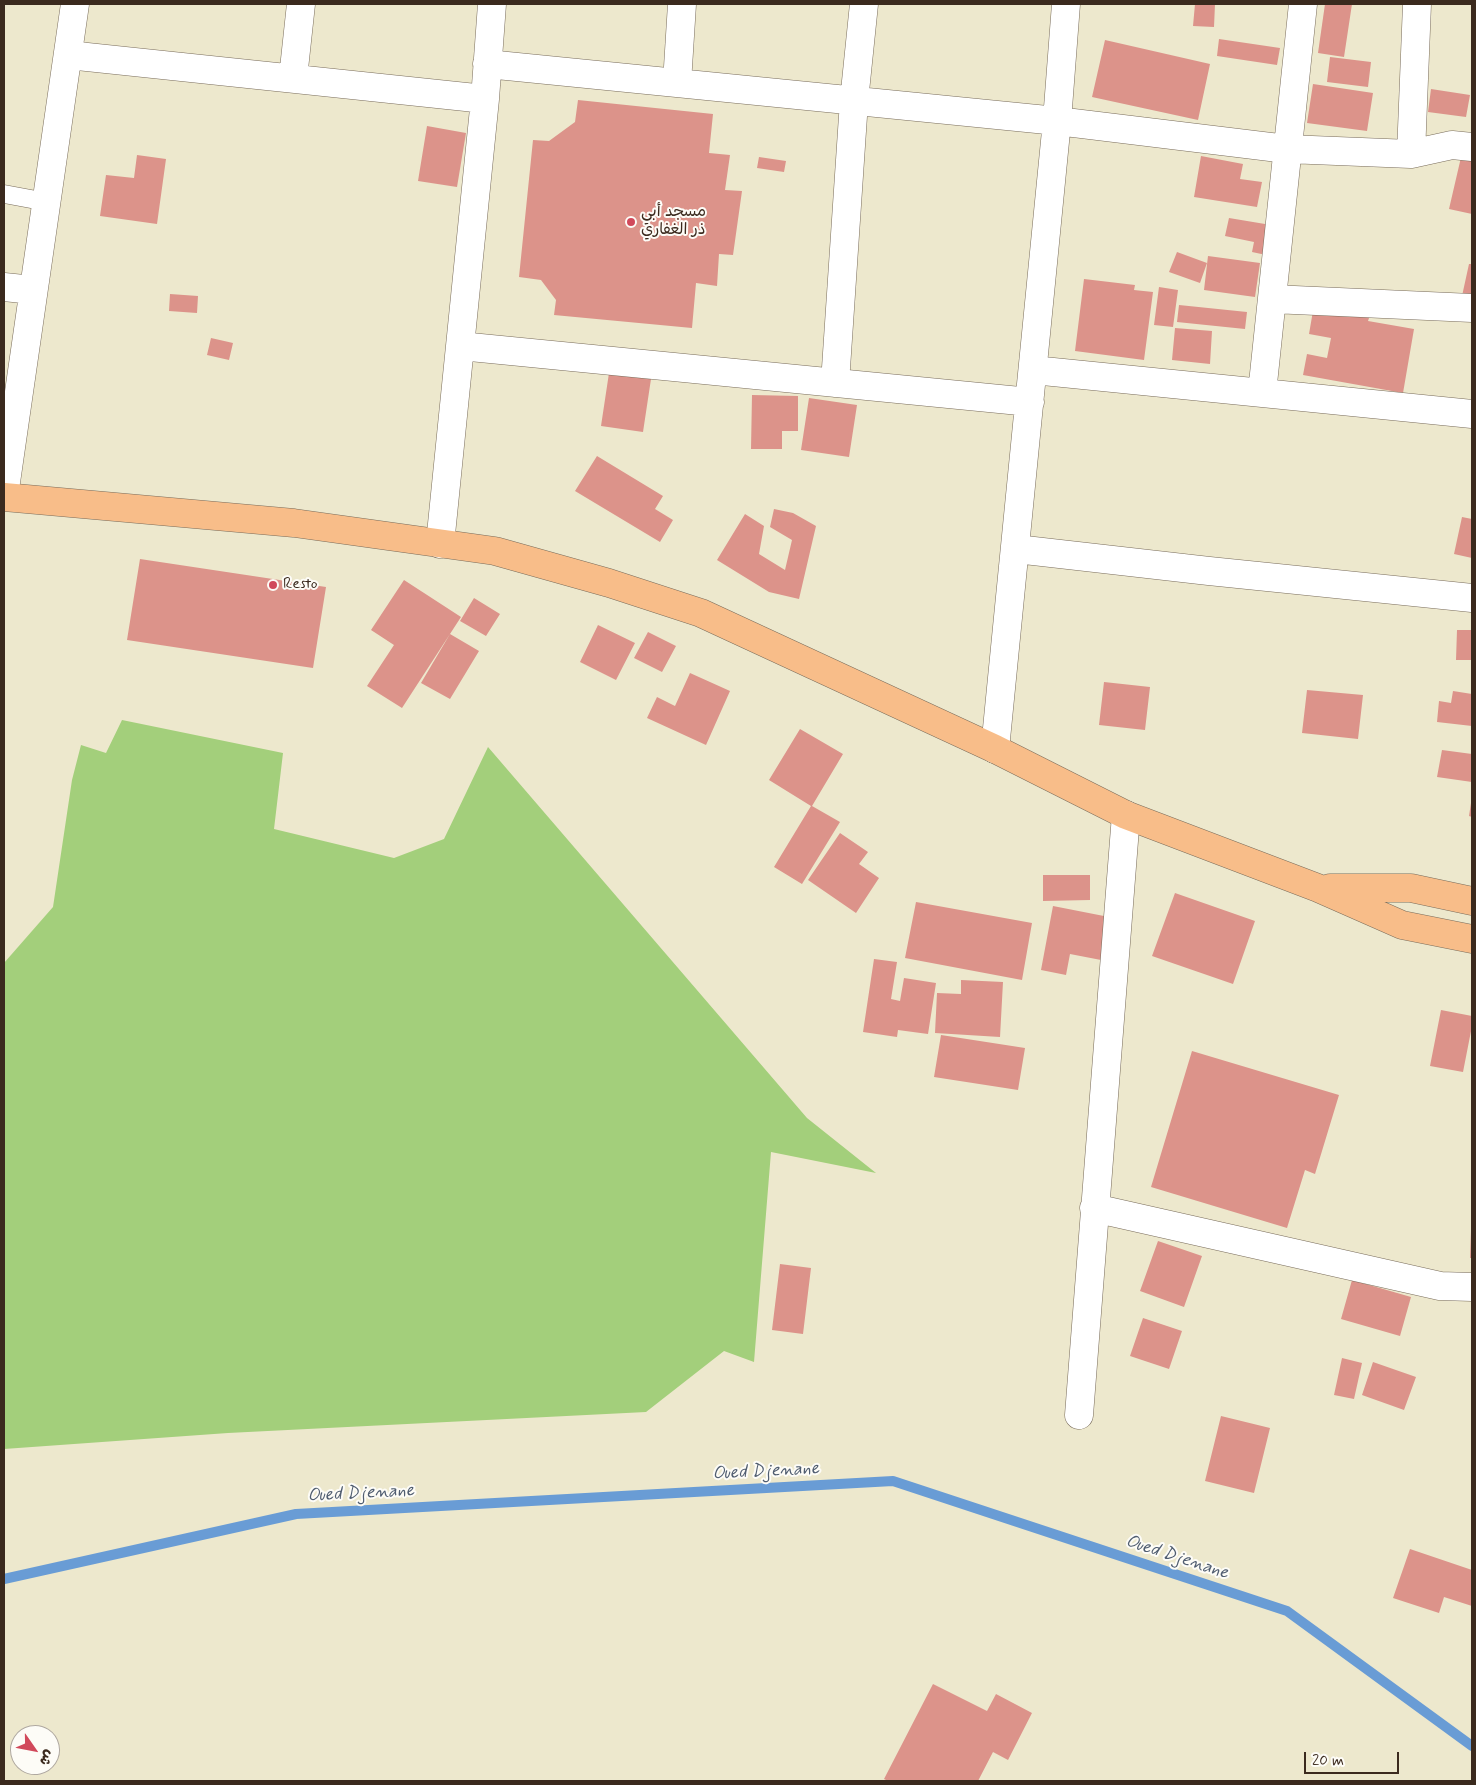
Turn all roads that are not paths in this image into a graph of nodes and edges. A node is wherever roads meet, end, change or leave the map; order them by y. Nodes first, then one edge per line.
1 (75, 4) edge
2 (301, 4) edge
3 (492, 4) edge
4 (682, 4) edge
5 (864, 4) edge
6 (1066, 4) edge
7 (1303, 4) edge
8 (1417, 4) edge
9 (68, 55) junction
10 (487, 64) junction
11 (293, 78) junction
12 (677, 83) junction
13 (485, 99) junction
14 (854, 101) junction
15 (1057, 121) junction
16 (1472, 147) edge
17 (1287, 149) junction
18 (1411, 154) junction
19 (4, 194) edge
20 (46, 202) junction
21 (4, 287) edge
22 (33, 290) junction
23 (1272, 299) junction
24 (1472, 308) edge
25 (460, 346) junction
26 (1033, 370) junction
27 (834, 382) junction
28 (1262, 393) junction
29 (1030, 402) junction
30 (1472, 414) edge
31 (4, 496) edge
32 (440, 544) junction
33 (1016, 549) junction
34 (1472, 598) edge
35 (995, 750) junction
36 (1126, 815) junction
37 (1318, 888) junction
38 (1472, 901) edge
39 (1472, 940) edge
40 (1094, 1208) junction
41 (1472, 1287) edge
42 (1079, 1415) dead end

1 - 9 street
2 - 11 street
3 - 10 street
4 - 12 street
5 - 14 street
6 - 15 street
7 - 17 street
8 - 18 street
9 - 11 street
9 - 20 street
10 - 12 street
10 - 13 street
11 - 13 street
12 - 14 street
13 - 25 street
14 - 15 street
14 - 27 street
15 - 17 street
15 - 26 street
16 - 18 street
17 - 18 street
17 - 23 street
19 - 20 lane
20 - 22 street
21 - 22 street
22 - 31 street
23 - 24 street
23 - 28 street
25 - 27 street
25 - 32 street
26 - 28 street
26 - 29 street
27 - 29 street
28 - 30 street
29 - 33 street
31 - 32 main road
32 - 35 main road
33 - 34 street
33 - 35 street
35 - 36 main road
36 - 37 main road
36 - 40 street
37 - 38 main road
37 - 39 main road
40 - 41 street
40 - 42 street

